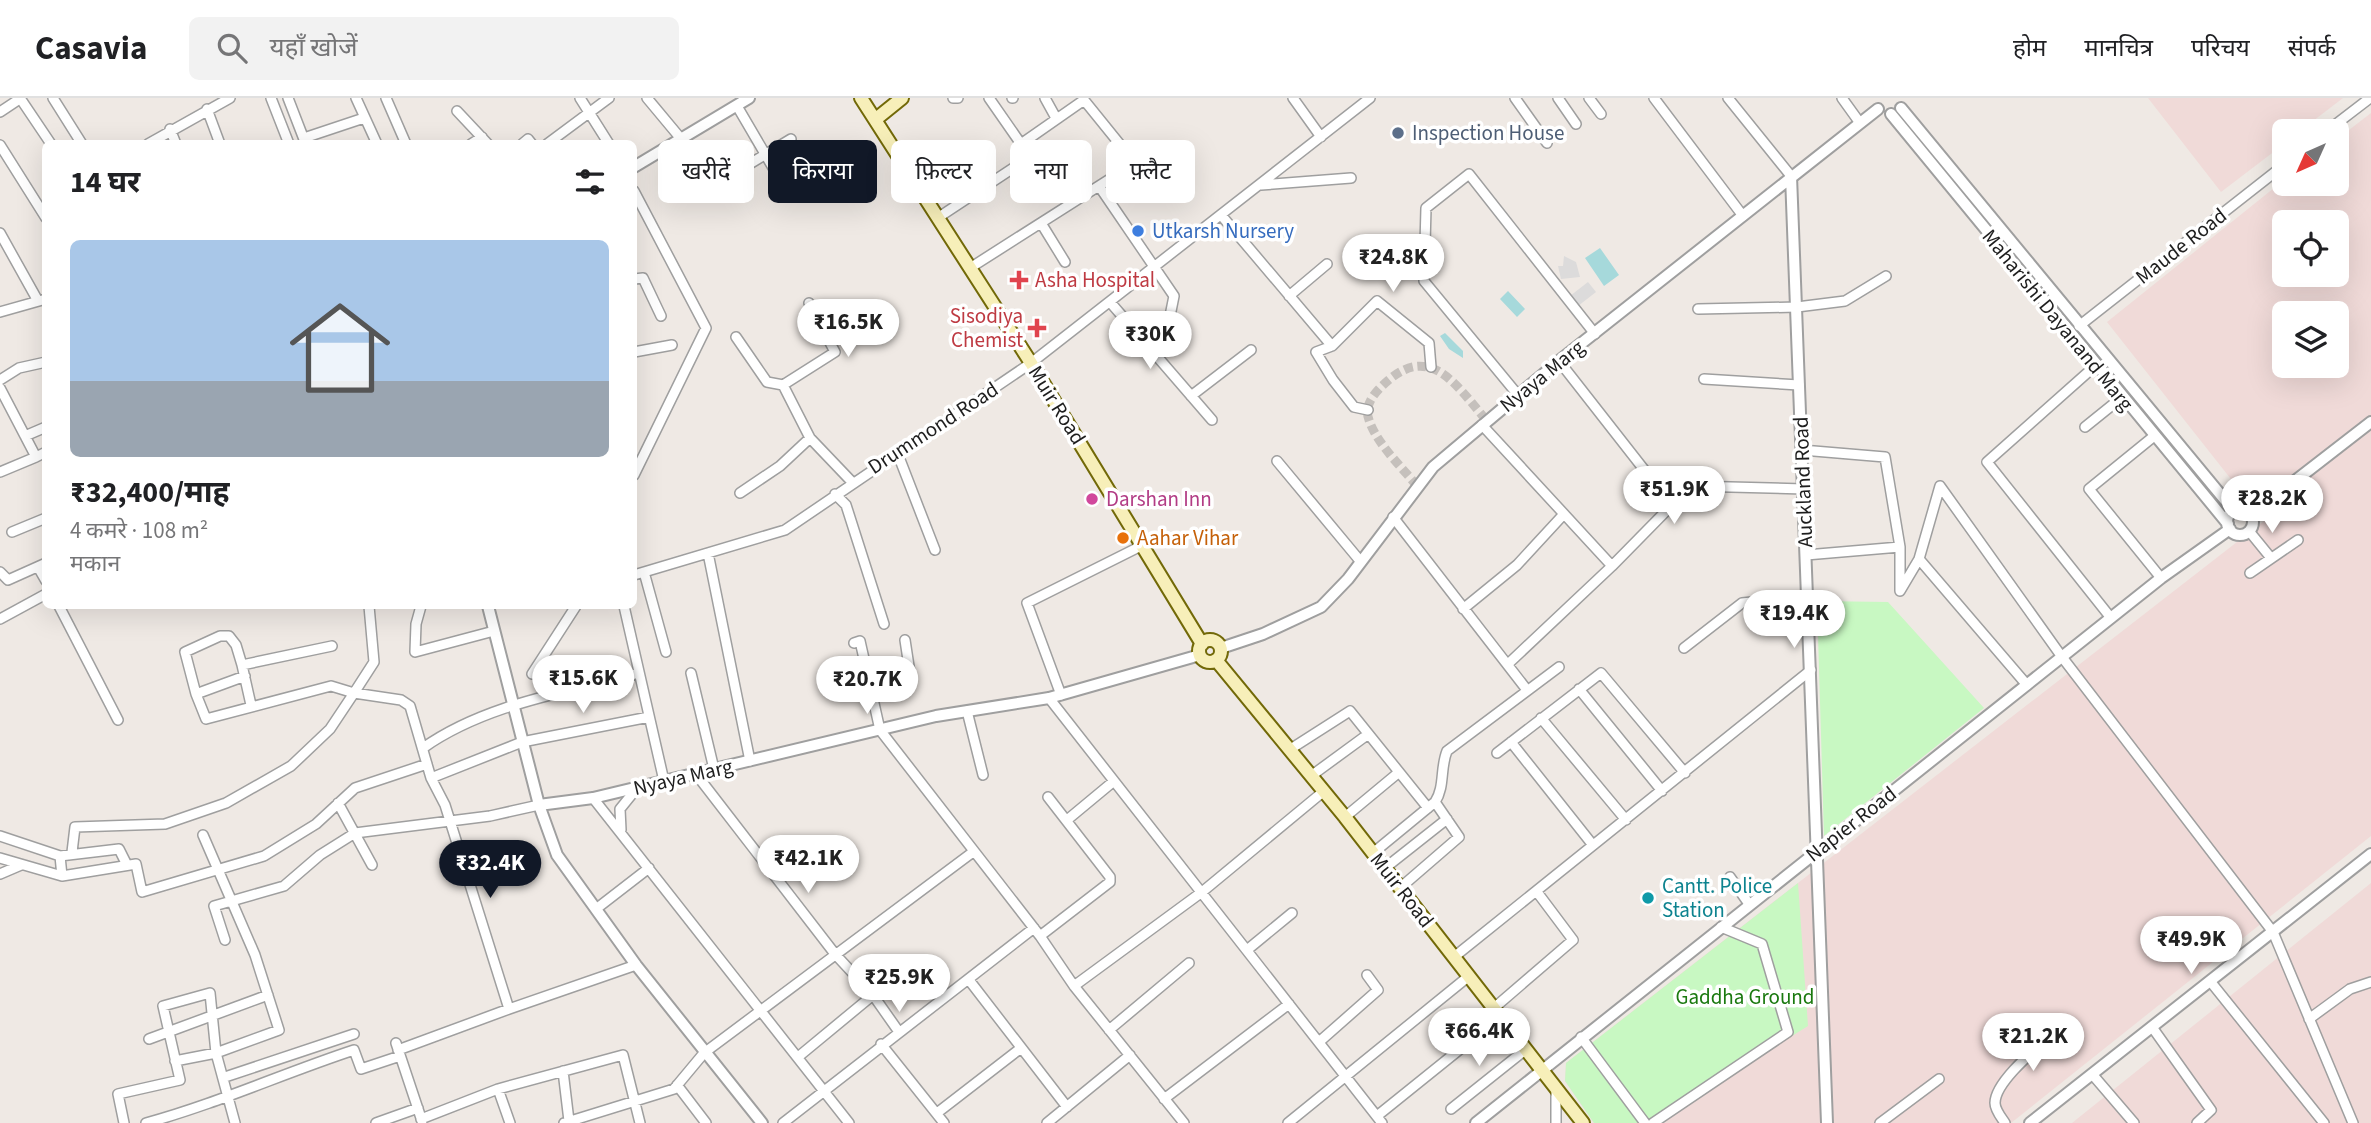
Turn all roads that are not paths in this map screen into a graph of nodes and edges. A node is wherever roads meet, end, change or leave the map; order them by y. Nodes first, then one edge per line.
1 (20, 98) edge
2 (53, 98) edge
3 (230, 98) edge
4 (271, 98) edge
5 (288, 98) edge
6 (356, 98) edge
7 (386, 98) edge
8 (580, 98) edge
9 (609, 98) edge
10 (647, 98) edge
11 (749, 98) edge
12 (861, 98) edge
13 (902, 98) edge
14 (989, 98) edge
15 (1045, 98) edge
16 (1293, 98) edge
17 (1370, 98) edge
18 (1515, 98) edge
19 (1559, 98) edge
20 (1589, 98) edge
21 (1654, 98) edge
22 (1728, 98) edge
23 (1842, 98) edge
24 (2370, 98) edge
25 (1877, 104) edge
26 (737, 106) junction
27 (1899, 107) edge
28 (206, 109) junction
29 (457, 111) dead end
30 (589, 111) junction
31 (0, 112) edge
32 (1601, 114) dead end
33 (364, 118) junction
34 (1056, 118) junction
35 (876, 119) junction
36 (2343, 119) edge
37 (1860, 122) junction
38 (1576, 124) dead end
39 (170, 129) junction
40 (1321, 137) junction
41 (791, 139) dead end
42 (48, 140) edge
43 (79, 140) edge
44 (154, 140) edge
45 (174, 140) edge
46 (218, 140) edge
47 (287, 140) edge
48 (305, 140) edge
49 (308, 140) edge
50 (375, 140) edge
51 (404, 140) edge
52 (485, 140) edge
53 (552, 140) edge
54 (607, 140) edge
55 (682, 140) joint
56 (1018, 140) edge
57 (1026, 140) edge
58 (1548, 143) dead end
59 (0, 145) edge
60 (658, 154) edge
61 (766, 155) junction
62 (768, 158) edge
63 (754, 162) edge
64 (637, 165) edge
65 (1010, 170) edge
66 (2272, 174) edge
67 (1791, 176) junction
68 (1352, 178) dead end
69 (1259, 185) junction
70 (1099, 186) junction
71 (637, 197) edge
72 (42, 212) edge
73 (1221, 215) junction
74 (1743, 216) junction
75 (939, 217) junction
76 (1041, 223) junction
77 (0, 233) edge
78 (1065, 262) dead end
79 (1327, 264) dead end
80 (971, 268) junction
81 (1153, 268) junction
82 (1886, 276) dead end
83 (637, 279) edge
84 (1289, 296) junction
85 (42, 300) edge
86 (1110, 302) junction
87 (808, 303) dead end
88 (1797, 307) junction
89 (1698, 309) dead end
90 (0, 312) edge
91 (661, 316) dead end
92 (2079, 326) junction
93 (1595, 334) junction
94 (736, 337) dead end
95 (1146, 343) junction
96 (672, 345) dead end
97 (1332, 346) junction
98 (1251, 350) dead end
99 (637, 351) edge
100 (1559, 362) junction
101 (42, 363) edge
102 (1031, 363) junction
103 (2095, 366) junction
104 (1431, 367) dead end
105 (1704, 379) dead end
106 (0, 380) edge
107 (783, 385) junction
108 (1799, 385) junction
109 (0, 388) edge
110 (1518, 395) junction
111 (1191, 396) junction
112 (2121, 398) junction
113 (1368, 410) dead end
114 (1212, 420) dead end
115 (2371, 422) edge
116 (1482, 425) junction
117 (2085, 427) dead end
118 (42, 429) edge
119 (25, 436) junction
120 (2153, 437) junction
121 (810, 438) junction
122 (1802, 450) junction
123 (897, 452) junction
124 (42, 454) edge
125 (36, 457) junction
126 (1277, 461) dead end
127 (637, 469) edge
128 (0, 472) edge
129 (852, 482) junction
130 (1691, 486) dead end
131 (1804, 489) junction
132 (740, 493) dead end
133 (835, 494) junction
134 (2234, 511) junction
135 (1564, 514) junction
136 (2251, 515) junction
137 (1393, 517) junction
138 (42, 519) edge
139 (2229, 526) junction
140 (2249, 531) junction
141 (12, 532) dead end
142 (2298, 540) dead end
143 (1143, 545) junction
144 (1900, 547) junction
145 (935, 550) dead end
146 (708, 553) junction
147 (1806, 555) junction
148 (2271, 558) junction
149 (1919, 559) junction
150 (1361, 562) junction
151 (42, 565) edge
152 (1612, 566) junction
153 (0, 572) edge
154 (644, 572) junction
155 (2250, 573) dead end
156 (637, 575) edge
157 (2161, 578) junction
158 (42, 596) edge
159 (1808, 596) junction
160 (61, 609) edge
161 (369, 609) edge
162 (420, 609) edge
163 (489, 609) edge
164 (574, 609) edge
165 (625, 609) edge
166 (1463, 609) junction
167 (2111, 618) junction
168 (0, 619) edge
169 (884, 624) dead end
170 (494, 631) junction
171 (905, 640) dead end
172 (854, 643) dead end
173 (332, 646) dead end
174 (1201, 649) junction
175 (1684, 649) dead end
176 (666, 652) dead end
177 (1219, 654) junction
178 (2062, 657) junction
179 (1508, 664) junction
180 (242, 666) junction
181 (1559, 667) dead end
182 (1811, 670) junction
183 (639, 673) junction
184 (691, 673) dead end
185 (532, 674) dead end
186 (244, 676) junction
187 (871, 684) junction
188 (2027, 685) junction
189 (1527, 690) junction
190 (1579, 690) junction
191 (354, 693) junction
192 (196, 694) junction
193 (1055, 696) junction
194 (251, 705) junction
195 (514, 706) junction
196 (967, 711) junction
197 (649, 717) junction
198 (1541, 718) junction
199 (118, 720) dead end
200 (880, 730) junction
201 (1367, 734) junction
202 (522, 742) junction
203 (1511, 742) junction
204 (423, 748) junction
205 (1289, 750) junction
206 (1497, 753) dead end
207 (750, 761) junction
208 (427, 764) junction
209 (714, 769) junction
210 (1398, 773) junction
211 (696, 774) junction
212 (1685, 774) junction
213 (983, 775) dead end
214 (1311, 776) junction
215 (431, 778) junction
216 (664, 781) junction
217 (1114, 781) junction
218 (639, 787) junction
219 (1324, 791) junction
220 (1662, 791) junction
221 (1048, 797) dead end
222 (593, 798) junction
223 (338, 803) junction
224 (539, 805) junction
225 (1431, 806) junction
226 (1345, 817) junction
227 (1447, 819) junction
228 (1067, 820) junction
229 (1626, 820) junction
230 (449, 821) junction
231 (355, 833) junction
232 (203, 835) dead end
233 (623, 835) junction
234 (0, 836) edge
235 (1592, 844) junction
236 (1818, 850) junction
237 (72, 852) junction
238 (973, 852) junction
239 (1373, 853) junction
240 (2371, 854) edge
241 (60, 856) junction
242 (0, 858) edge
243 (21, 865) junction
244 (127, 865) junction
245 (372, 865) dead end
246 (649, 868) junction
247 (1385, 868) junction
248 (219, 872) junction
249 (0, 874) edge
250 (62, 876) junction
251 (1730, 877) dead end
252 (1400, 888) junction
253 (1202, 892) junction
254 (1537, 892) junction
255 (233, 902) junction
256 (1749, 904) junction
257 (596, 909) junction
258 (1292, 913) dead end
259 (1721, 927) junction
260 (1034, 928) junction
261 (2273, 932) junction
262 (1040, 936) junction
263 (225, 940) dead end
264 (1247, 950) junction
265 (835, 954) junction
266 (1454, 957) junction
267 (1189, 963) dead end
268 (636, 965) junction
269 (1367, 975) dead end
270 (1469, 976) junction
271 (968, 980) junction
272 (2210, 981) junction
273 (2371, 982) edge
274 (1074, 986) junction
275 (268, 995) junction
276 (873, 995) junction
277 (1289, 1004) junction
278 (509, 1009) junction
279 (761, 1012) junction
280 (1497, 1013) junction
281 (213, 1017) junction
282 (2309, 1020) junction
283 (2060, 1027) dead end
284 (2152, 1027) junction
285 (1109, 1030) junction
286 (899, 1032) junction
287 (354, 1034) dead end
288 (169, 1035) junction
289 (1581, 1037) junction
290 (149, 1040) dead end
291 (1319, 1042) junction
292 (881, 1044) junction
293 (1021, 1048) junction
294 (398, 1050) junction
295 (1525, 1050) junction
296 (216, 1053) junction
297 (704, 1054) junction
298 (1130, 1055) junction
299 (798, 1057) junction
300 (175, 1061) junction
301 (1540, 1069) junction
302 (563, 1071) junction
303 (2092, 1074) junction
304 (1346, 1075) junction
305 (225, 1077) junction
306 (1938, 1079) dead end
307 (677, 1085) junction
308 (498, 1088) junction
309 (823, 1089) junction
310 (1556, 1091) junction
311 (228, 1094) junction
312 (1164, 1099) junction
313 (634, 1101) junction
314 (418, 1108) junction
315 (1067, 1108) junction
316 (1451, 1109) dead end
317 (937, 1113) junction
318 (185, 1118) edge
319 (1380, 1120) edge
320 (422, 1121) edge
321 (566, 1122) edge
322 (124, 1123) edge
323 (146, 1123) edge
324 (235, 1123) edge
325 (376, 1123) edge
326 (510, 1123) edge
327 (640, 1123) edge
328 (706, 1123) edge
329 (762, 1123) edge
330 (783, 1123) edge
331 (849, 1123) edge
332 (944, 1123) edge
333 (1047, 1123) edge
334 (1184, 1123) edge
335 (1288, 1123) edge
336 (1476, 1123) edge
337 (1556, 1123) edge
338 (1583, 1123) edge
339 (1645, 1123) edge
340 (1653, 1123) edge
341 (1827, 1123) edge
342 (1880, 1123) edge
343 (2005, 1123) edge
344 (2030, 1123) edge
345 (2134, 1123) edge
346 (2197, 1123) edge
347 (2324, 1123) edge
348 (2353, 1123) edge

1 - 31 street
1 - 42 street
2 - 43 street
3 - 28 street
4 - 47 street
5 - 48 street
6 - 33 street
7 - 51 street
8 - 30 street
9 - 30 street
10 - 55 street
11 - 26 street
12 - 35 main road, Muir Road
13 - 35 main road
14 - 56 street
15 - 34 street
16 - 40 street
17 - 40 street, Drummond Road
18 - 58 street
19 - 38 street
20 - 32 street
21 - 74 street
22 - 67 street
23 - 37 street
24 - 36 street
25 - 27 street
25 - 37 street, Nyaya Marg
26 - 55 street
26 - 61 street
27 - 92 street, Maharishi Dayanand Marg
27 - 103 street, Maharishi Dayanand Marg
28 - 39 street
28 - 46 street
29 - 52 street
30 - 53 street
30 - 54 street
33 - 49 street
33 - 50 street
34 - 57 street
34 - 70 street
35 - 75 main road, Muir Road
37 - 67 street, Nyaya Marg
39 - 44 street
39 - 45 street
40 - 69 street, Drummond Road
41 - 61 street
59 - 72 street
60 - 64 street
61 - 62 street
61 - 63 street
65 - 75 street
66 - 92 street, Maude Road
67 - 74 street, Nyaya Marg
67 - 88 street, Auckland Road
68 - 69 street
69 - 73 street, Drummond Road
70 - 76 street
70 - 81 street
71 - 127 street
73 - 81 street, Drummond Road
73 - 84 street
74 - 93 street, Nyaya Marg
75 - 80 main road, Muir Road
76 - 78 street
76 - 80 street
77 - 85 street
79 - 84 street
80 - 102 main road, Muir Road
81 - 86 street, Drummond Road
81 - 95 street
82 - 88 street
83 - 91 street
84 - 97 street
85 - 90 street
86 - 95 street
86 - 102 street, Drummond Road
87 - 107 street
88 - 89 street
88 - 108 street, Auckland Road
92 - 134 street, Maharishi Dayanand Marg
93 - 100 street, Nyaya Marg
93 - 110 street
94 - 107 street
95 - 111 street
96 - 99 street
97 - 104 street
97 - 113 street
98 - 111 street
100 - 110 street, Nyaya Marg
100 - 152 street
101 - 106 street
102 - 123 street, Drummond Road
102 - 143 main road, Muir Road
103 - 112 street, Maharishi Dayanand Marg
103 - 167 street
105 - 108 street
107 - 121 street
108 - 122 street, Auckland Road
109 - 119 street
110 - 116 street, Nyaya Marg
111 - 114 street
112 - 117 street
112 - 120 street, Maharishi Dayanand Marg
115 - 136 street
116 - 135 street
116 - 137 street, Nyaya Marg
118 - 119 street
119 - 125 street
120 - 139 street, Maharishi Dayanand Marg
120 - 157 street
121 - 129 street
121 - 132 street
122 - 131 street, Auckland Road
122 - 144 street
123 - 129 street, Drummond Road
123 - 145 street
124 - 125 street
125 - 128 street
126 - 150 street
129 - 133 street, Drummond Road
130 - 131 street
131 - 147 street, Auckland Road
133 - 146 street, Drummond Road
133 - 169 street
134 - 136 street
134 - 139 street
135 - 152 street
135 - 166 street
136 - 140 street
137 - 150 street, Nyaya Marg
137 - 166 street
138 - 141 street
139 - 140 street
139 - 157 street, Napier Road
140 - 148 street
142 - 148 street
143 - 174 main road, Muir Road
143 - 193 street
144 - 147 street
144 - 149 street
146 - 154 street, Drummond Road
146 - 207 street
147 - 159 street, Auckland Road
148 - 155 street
149 - 178 street
149 - 188 street
150 - 177 street, Nyaya Marg
151 - 153 street
152 - 179 street
154 - 156 street, Drummond Road
154 - 176 street
157 - 167 street, Napier Road
158 - 168 street
159 - 175 street
159 - 182 street, Auckland Road
160 - 199 street
161 - 191 street
162 - 170 street
163 - 170 street
164 - 185 street
165 - 183 street
166 - 179 street
167 - 178 street, Napier Road
170 - 195 street
171 - 187 street
172 - 187 street
173 - 180 street
174 - 177 main road
174 - 177 main road
174 - 193 street, Nyaya Marg
177 - 205 main road, Muir Road
178 - 188 street, Napier Road
178 - 261 street
179 - 189 street
180 - 186 street
180 - 192 street
181 - 189 street
182 - 212 street
182 - 236 street, Auckland Road
183 - 195 street
183 - 197 street
184 - 209 street
186 - 192 street
186 - 194 street
187 - 200 street
188 - 236 street, Napier Road
189 - 225 street
190 - 198 street
190 - 212 street
190 - 220 street
191 - 194 street
191 - 204 street
191 - 237 street
192 - 194 street
193 - 196 street, Nyaya Marg
193 - 217 street
195 - 202 street
195 - 204 street
196 - 200 street, Nyaya Marg
196 - 213 street
197 - 202 street
197 - 216 street
198 - 203 street
198 - 229 street
200 - 207 street, Nyaya Marg
200 - 238 street
201 - 205 street
201 - 210 street
201 - 214 street
202 - 215 street
202 - 224 street
203 - 206 street
203 - 235 street
204 - 208 street
205 - 214 main road, Muir Road
207 - 209 street, Nyaya Marg
208 - 215 street
208 - 223 street
209 - 211 street, Nyaya Marg
210 - 225 street
210 - 226 street
211 - 216 street, Nyaya Marg
211 - 265 street
212 - 220 street
214 - 219 main road, Muir Road
215 - 230 street
216 - 218 street, Nyaya Marg
217 - 228 street
217 - 253 street
218 - 222 street, Nyaya Marg
218 - 233 street
219 - 226 main road, Muir Road
219 - 253 street
220 - 229 street
221 - 228 street
222 - 224 street, Nyaya Marg
222 - 233 street
223 - 231 street
223 - 248 street
224 - 230 street, Nyaya Marg
224 - 257 street
225 - 227 street
225 - 239 street
226 - 239 main road, Muir Road
227 - 247 street
227 - 252 street
228 - 262 street
229 - 235 street
230 - 231 street, Nyaya Marg
230 - 278 street
231 - 245 street
231 - 255 street, Nyaya Marg
232 - 248 street
233 - 246 street
234 - 241 street
235 - 254 street
236 - 256 street, Napier Road
236 - 341 street, Auckland Road
237 - 241 street
237 - 244 street
238 - 260 street
238 - 265 street
239 - 247 main road, Muir Road
240 - 261 street
241 - 250 street
242 - 243 street
243 - 249 street
243 - 250 street
244 - 248 street
244 - 250 street
246 - 257 street
246 - 279 street
247 - 252 main road, Muir Road
248 - 255 street
251 - 256 street
252 - 266 main road, Muir Road
253 - 264 street
253 - 274 street
254 - 266 street
254 - 280 street
255 - 263 street
255 - 275 street
256 - 259 street, Napier Road
257 - 268 street
258 - 264 street
259 - 289 street, Napier Road
259 - 340 street
260 - 262 street
260 - 271 street
261 - 272 street
261 - 282 street
262 - 274 street
264 - 277 street
265 - 276 street
265 - 279 street
266 - 270 main road, Muir Road
267 - 285 street
268 - 278 street
268 - 297 street
269 - 291 street
270 - 280 main road, Muir Road
270 - 304 street
271 - 286 street
271 - 293 street
272 - 284 street
272 - 347 street
273 - 282 street
274 - 285 street
275 - 281 street
275 - 296 street
276 - 286 street
276 - 299 street
277 - 291 street
277 - 312 street
278 - 294 street
279 - 297 street
279 - 299 street
280 - 295 main road, Muir Road
280 - 319 street
281 - 288 street
281 - 288 street
281 - 296 street
282 - 348 street
283 - 343 street
284 - 303 street
284 - 346 street
285 - 298 street
286 - 292 street
287 - 305 street
288 - 290 street
288 - 300 street
289 - 301 street, Napier Road
289 - 339 street
291 - 304 street
292 - 309 street
292 - 317 street
293 - 315 street
293 - 317 street
294 - 311 street
294 - 314 street
295 - 301 main road, Muir Road
295 - 316 street
296 - 300 street
296 - 305 street
297 - 307 street
297 - 329 street
298 - 312 street
298 - 315 street
299 - 309 street
300 - 322 street
301 - 310 main road, Muir Road
301 - 336 street, Napier Road
302 - 308 street
302 - 313 street
302 - 321 street
303 - 344 street
303 - 345 street
304 - 319 street
304 - 335 street
305 - 311 street
306 - 342 street
307 - 313 street
307 - 328 street
308 - 320 street
308 - 326 street
309 - 330 street
309 - 331 street
310 - 337 street
310 - 338 main road, Muir Road
311 - 318 street
311 - 324 street
312 - 334 street
313 - 321 street
313 - 327 street
314 - 320 street
314 - 325 street
315 - 333 street
317 - 332 street
318 - 323 street

